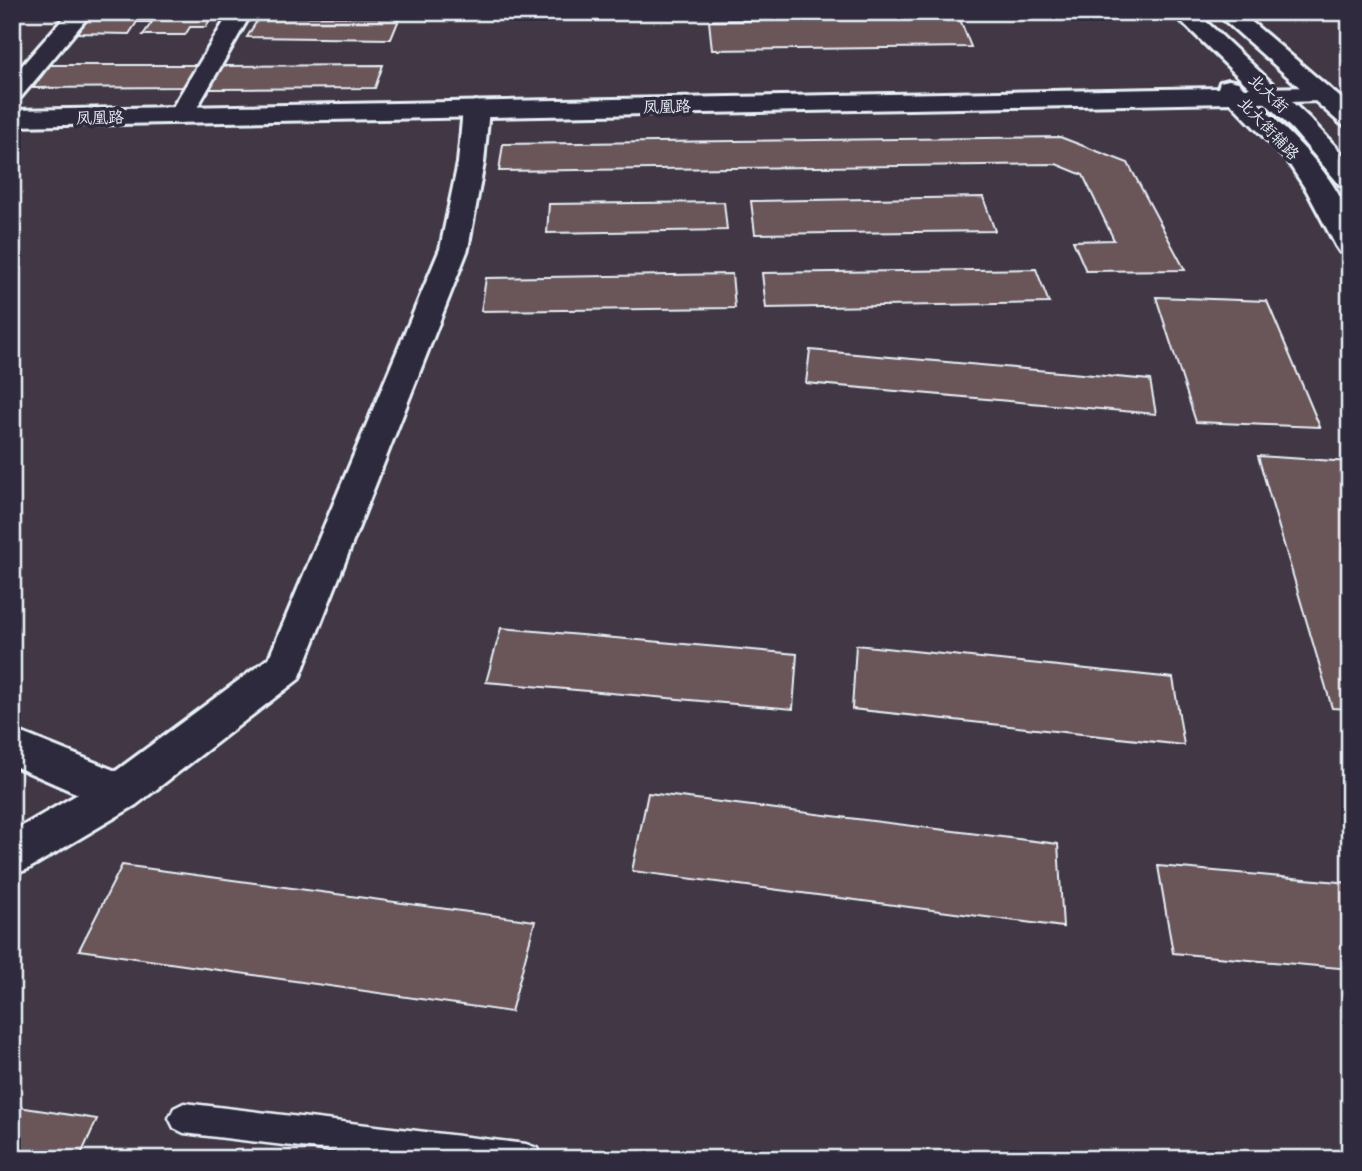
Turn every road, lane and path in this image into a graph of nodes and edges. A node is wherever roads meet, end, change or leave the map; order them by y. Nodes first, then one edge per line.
1 (68, 12) edge
2 (81, 12) edge
3 (241, 12) edge
4 (1183, 12) edge
5 (1226, 12) edge
6 (12, 77) edge
7 (1315, 89) junction
8 (1250, 90) junction
9 (12, 92) edge
10 (12, 107) edge
11 (476, 109) junction
12 (184, 110) junction
13 (12, 118) edge
14 (1350, 118) edge
15 (1350, 179) edge
16 (1350, 246) edge
17 (12, 746) edge
18 (120, 792) junction
19 (12, 855) edge
20 (184, 1118) dead end
21 (526, 1159) edge

1 - 6 street
2 - 9 street
3 - 12 street
4 - 8 street, 北大街
5 - 7 street, 北大街
7 - 8 street, 凤凰路
7 - 14 street, 北大街
8 - 11 street, 凤凰路
8 - 12 street, 凤凰路
8 - 15 street, 北大街
8 - 16 street, 北大街辅路
10 - 12 street, 凤凰路
11 - 12 street, 凤凰路
11 - 18 street
12 - 13 street, 凤凰路
17 - 18 street
18 - 19 street
20 - 21 lane

